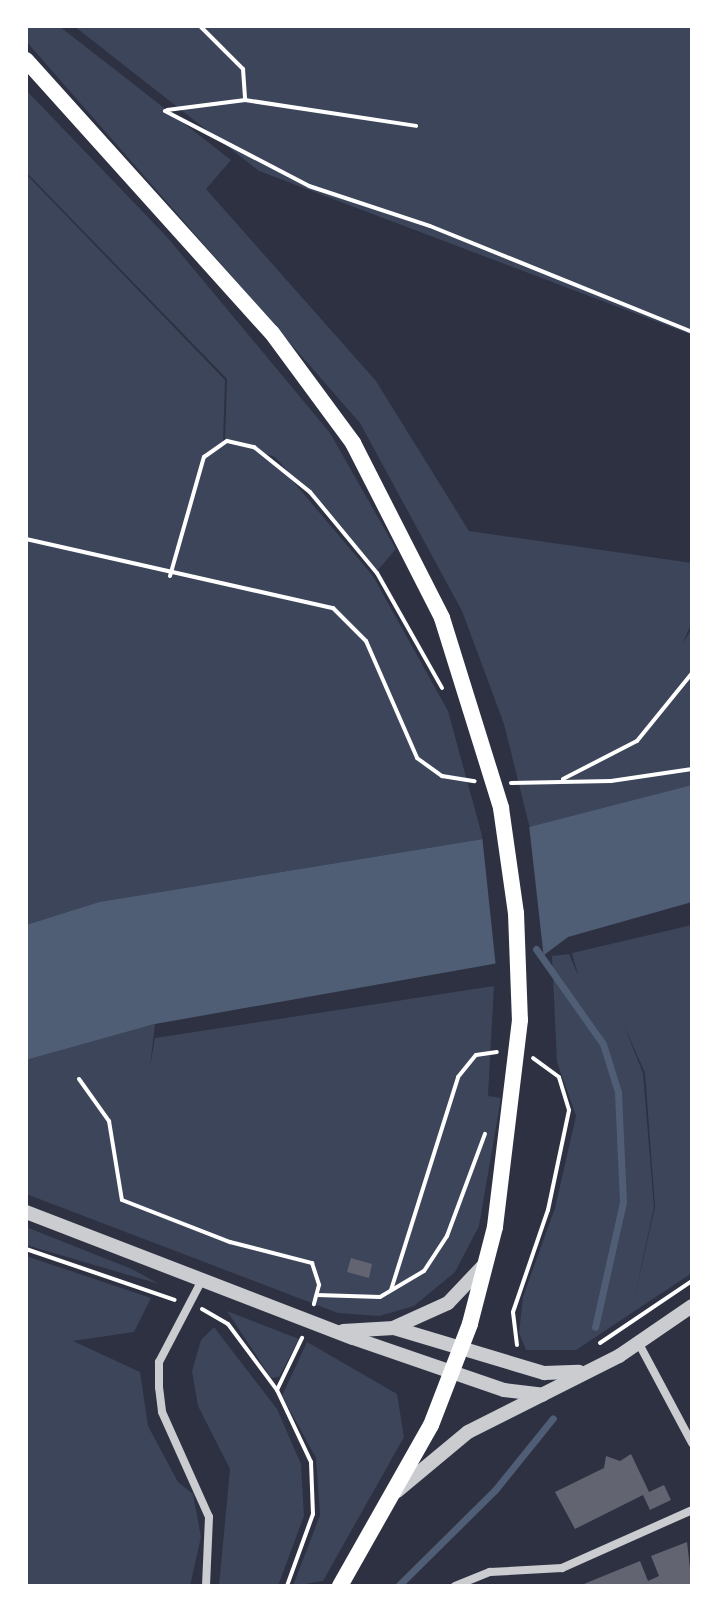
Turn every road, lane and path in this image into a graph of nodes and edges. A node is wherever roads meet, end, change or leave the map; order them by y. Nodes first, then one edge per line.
1 (200, 26) edge
2 (26, 60) edge
3 (245, 100) junction
4 (416, 126) dead end
5 (692, 332) edge
6 (26, 539) edge
7 (170, 576) junction
8 (692, 673) edge
9 (446, 697) dead end
10 (692, 769) edge
11 (475, 776) dead end
12 (561, 780) junction
13 (479, 790) dead end
14 (500, 1047) dead end
15 (499, 1060) dead end
16 (79, 1079) dead end
17 (489, 1124) dead end
18 (26, 1212) edge
19 (26, 1249) edge
20 (487, 1261) junction
21 (203, 1278) junction
22 (692, 1281) edge
23 (317, 1295) junction
24 (314, 1302) dead end
25 (189, 1304) junction
26 (692, 1306) edge
27 (310, 1322) junction
28 (394, 1328) junction
29 (335, 1331) junction
30 (638, 1341) junction
31 (460, 1348) junction
32 (592, 1348) dead end
33 (592, 1370) junction
34 (452, 1372) junction
35 (277, 1390) junction
36 (543, 1395) junction
37 (692, 1443) edge
38 (396, 1491) junction
39 (692, 1510) edge
40 (206, 1586) edge
41 (287, 1586) edge
42 (340, 1586) edge
43 (455, 1586) edge

1 - 3 path
2 - 20 main road
3 - 4 path
3 - 5 path
6 - 7 path
7 - 9 path
7 - 12 path
8 - 12 path
10 - 12 path
11 - 13 path
14 - 15 path
16 - 23 path
17 - 23 path
18 - 21 street
19 - 25 path
20 - 28 street
20 - 31 main road
21 - 25 street
21 - 27 street
22 - 32 path
23 - 24 path
25 - 35 path
25 - 40 street
26 - 30 street
27 - 29 street
27 - 35 path
28 - 29 street
28 - 31 street
29 - 34 street
30 - 33 street
30 - 37 street
31 - 33 street
31 - 34 main road
33 - 36 street
34 - 36 street
34 - 38 main road
35 - 41 path
36 - 38 street
38 - 42 main road
39 - 43 street

